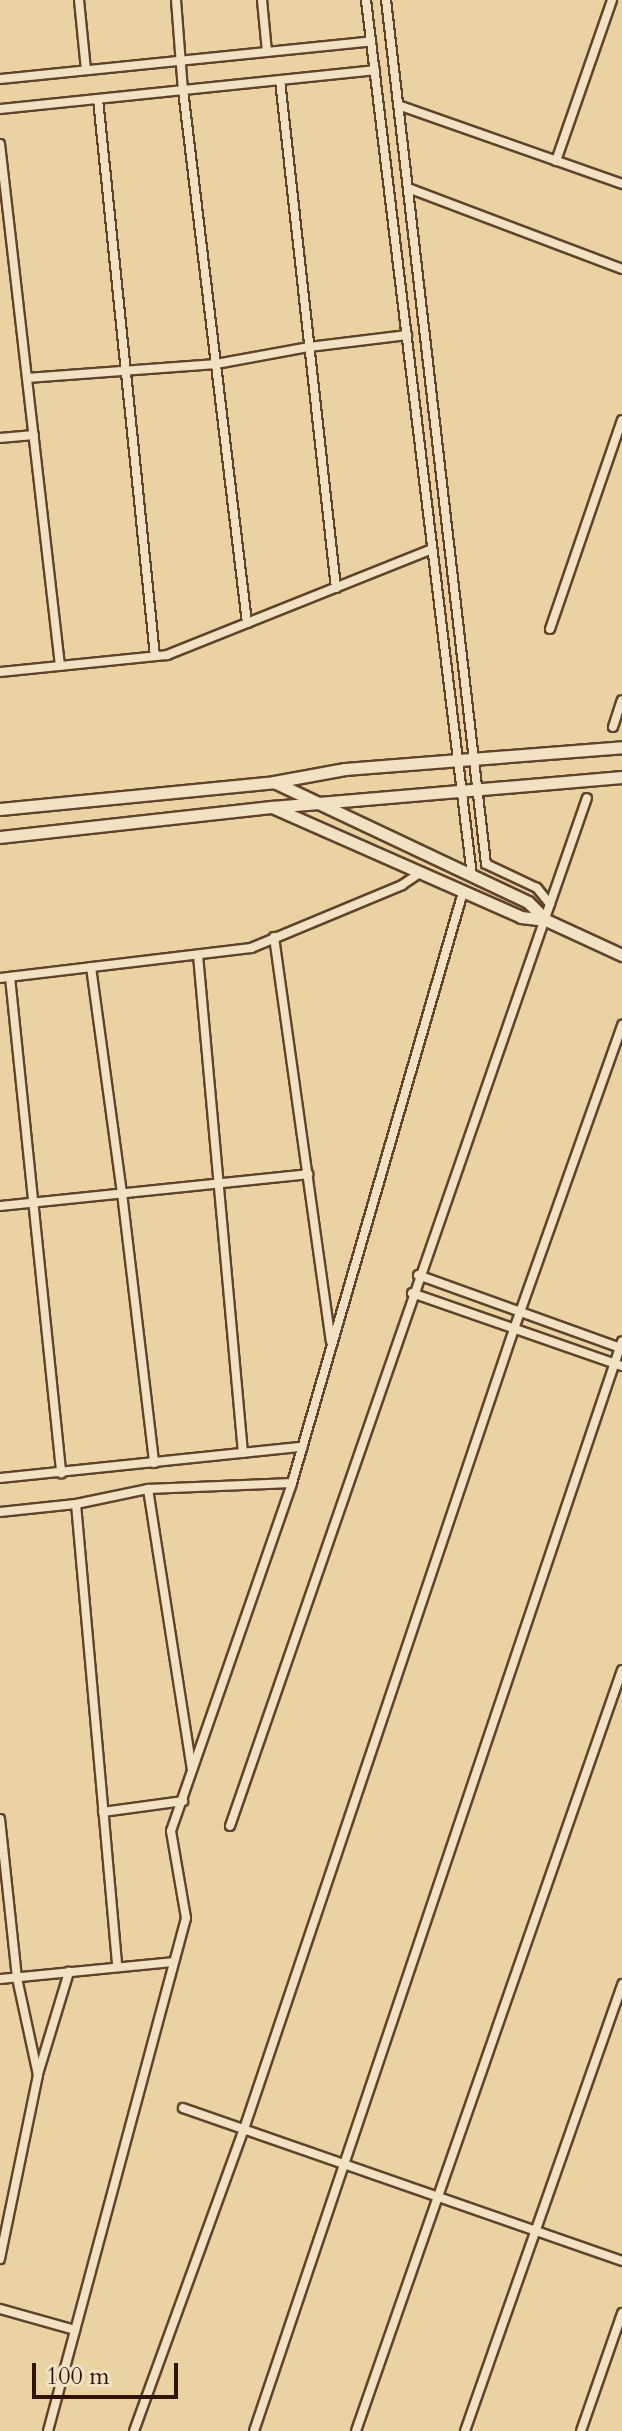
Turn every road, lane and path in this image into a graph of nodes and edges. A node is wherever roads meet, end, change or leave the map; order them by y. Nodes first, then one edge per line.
1 (79, 0) edge
2 (176, 0) edge
3 (262, 0) edge
4 (366, 0) edge
5 (386, 0) edge
6 (612, 0) edge
7 (371, 41) junction
8 (267, 52) junction
9 (183, 60) junction
10 (86, 70) junction
11 (375, 70) junction
12 (0, 79) edge
13 (280, 80) junction
14 (183, 90) junction
15 (98, 99) junction
16 (398, 105) junction
17 (0, 109) edge
18 (0, 144) edge
19 (556, 161) junction
20 (622, 184) edge
21 (408, 188) junction
22 (4, 217) edge
23 (622, 269) edge
24 (407, 335) junction
25 (309, 347) junction
26 (216, 364) junction
27 (126, 370) junction
28 (27, 378) junction
29 (622, 420) edge
30 (34, 435) junction
31 (0, 438) edge
32 (432, 549) junction
33 (336, 588) junction
34 (247, 623) junction
35 (550, 629) dead end
36 (155, 656) junction
37 (60, 666) junction
38 (0, 672) edge
39 (622, 700) edge
40 (613, 727) dead end
41 (622, 747) edge
42 (474, 759) junction
43 (458, 760) junction
44 (622, 777) edge
45 (274, 782) junction
46 (477, 788) junction
47 (461, 789) junction
48 (587, 798) dead end
49 (316, 802) junction
50 (272, 807) junction
51 (0, 809) edge
52 (0, 837) edge
53 (420, 873) junction
54 (472, 876) junction
55 (463, 892) junction
56 (550, 904) junction
57 (546, 920) junction
58 (274, 937) junction
59 (198, 955) junction
60 (622, 955) edge
61 (91, 967) junction
62 (5, 978) edge
63 (622, 1025) edge
64 (308, 1174) junction
65 (218, 1183) junction
66 (122, 1193) junction
67 (31, 1203) junction
68 (0, 1206) edge
69 (418, 1275) junction
70 (412, 1293) junction
71 (521, 1310) junction
72 (514, 1329) junction
73 (331, 1346) junction
74 (621, 1346) edge
75 (618, 1365) edge
76 (302, 1447) junction
77 (243, 1453) junction
78 (154, 1463) junction
79 (61, 1473) junction
80 (0, 1478) edge
81 (292, 1483) junction
82 (148, 1489) junction
83 (76, 1504) junction
84 (0, 1512) edge
85 (622, 1670) edge
86 (193, 1770) junction
87 (183, 1801) junction
88 (103, 1812) junction
89 (0, 1819) edge
90 (230, 1826) dead end
91 (3, 1865) edge
92 (173, 1962) junction
93 (117, 1967) junction
94 (69, 1972) junction
95 (17, 1978) junction
96 (0, 1979) edge
97 (622, 1984) edge
98 (38, 2075) junction
99 (183, 2108) dead end
100 (244, 2129) junction
101 (346, 2165) junction
102 (438, 2197) junction
103 (535, 2231) junction
104 (0, 2259) edge
105 (622, 2261) edge
106 (0, 2309) edge
107 (622, 2313) edge
108 (75, 2330) junction
109 (48, 2431) edge
110 (134, 2431) edge
111 (254, 2431) edge
112 (356, 2431) edge
113 (465, 2431) edge
114 (581, 2431) edge

1 - 10 street
2 - 9 street
3 - 8 street
4 - 7 street
5 - 16 street
6 - 19 street
7 - 8 street
7 - 11 street
8 - 9 street
9 - 10 street
9 - 14 street
10 - 12 street
11 - 13 street
11 - 24 street
13 - 14 street
13 - 25 street
14 - 15 street
14 - 26 street
15 - 17 street
15 - 27 street
16 - 19 street
16 - 21 street
18 - 22 street
19 - 20 street
21 - 23 street
21 - 42 street
22 - 28 street
24 - 25 street
24 - 32 street
25 - 26 street
25 - 33 street
26 - 27 street
26 - 34 street
27 - 28 street
27 - 36 street
28 - 30 street
29 - 35 street
30 - 31 street
30 - 37 street
32 - 33 street
32 - 43 street
33 - 34 street
34 - 36 street
36 - 37 street
37 - 38 street
39 - 40 street
41 - 42 street
42 - 43 street
42 - 46 street
43 - 45 street
43 - 47 street
44 - 46 street
45 - 49 street
45 - 51 street
46 - 47 street
46 - 56 street
47 - 49 street
47 - 54 street
48 - 56 street
49 - 50 street
49 - 54 street
50 - 52 street
50 - 53 street
53 - 55 street
53 - 58 street
54 - 57 street
55 - 57 street
55 - 73 street
56 - 57 street
57 - 60 street
57 - 69 street
58 - 59 street
58 - 64 street
59 - 61 street
59 - 65 street
61 - 62 street
61 - 66 street
62 - 67 street
63 - 71 street
64 - 65 street
64 - 73 street
65 - 66 street
65 - 77 street
66 - 67 street
66 - 78 street
67 - 68 street
67 - 79 street
69 - 70 street
69 - 71 street
70 - 72 street
70 - 90 street
71 - 72 street
71 - 74 street
72 - 75 street
72 - 100 street
73 - 76 street
74 - 75 street
75 - 101 street
76 - 77 street
76 - 81 street
77 - 78 street
78 - 79 street
79 - 80 street
81 - 82 street
81 - 86 street
82 - 83 street
82 - 86 street
83 - 84 street
83 - 88 street
85 - 102 street
86 - 87 street
87 - 88 street
87 - 92 street
88 - 93 street
89 - 91 street
91 - 95 street
92 - 93 street
92 - 108 street
93 - 94 street
94 - 95 street
94 - 98 street
95 - 96 street
95 - 98 street
97 - 103 street
98 - 104 street
99 - 100 street
100 - 101 street
100 - 110 street
101 - 102 street
101 - 111 street
102 - 103 street
102 - 112 street
103 - 105 street
103 - 113 street
106 - 108 street
107 - 114 street
108 - 109 street

